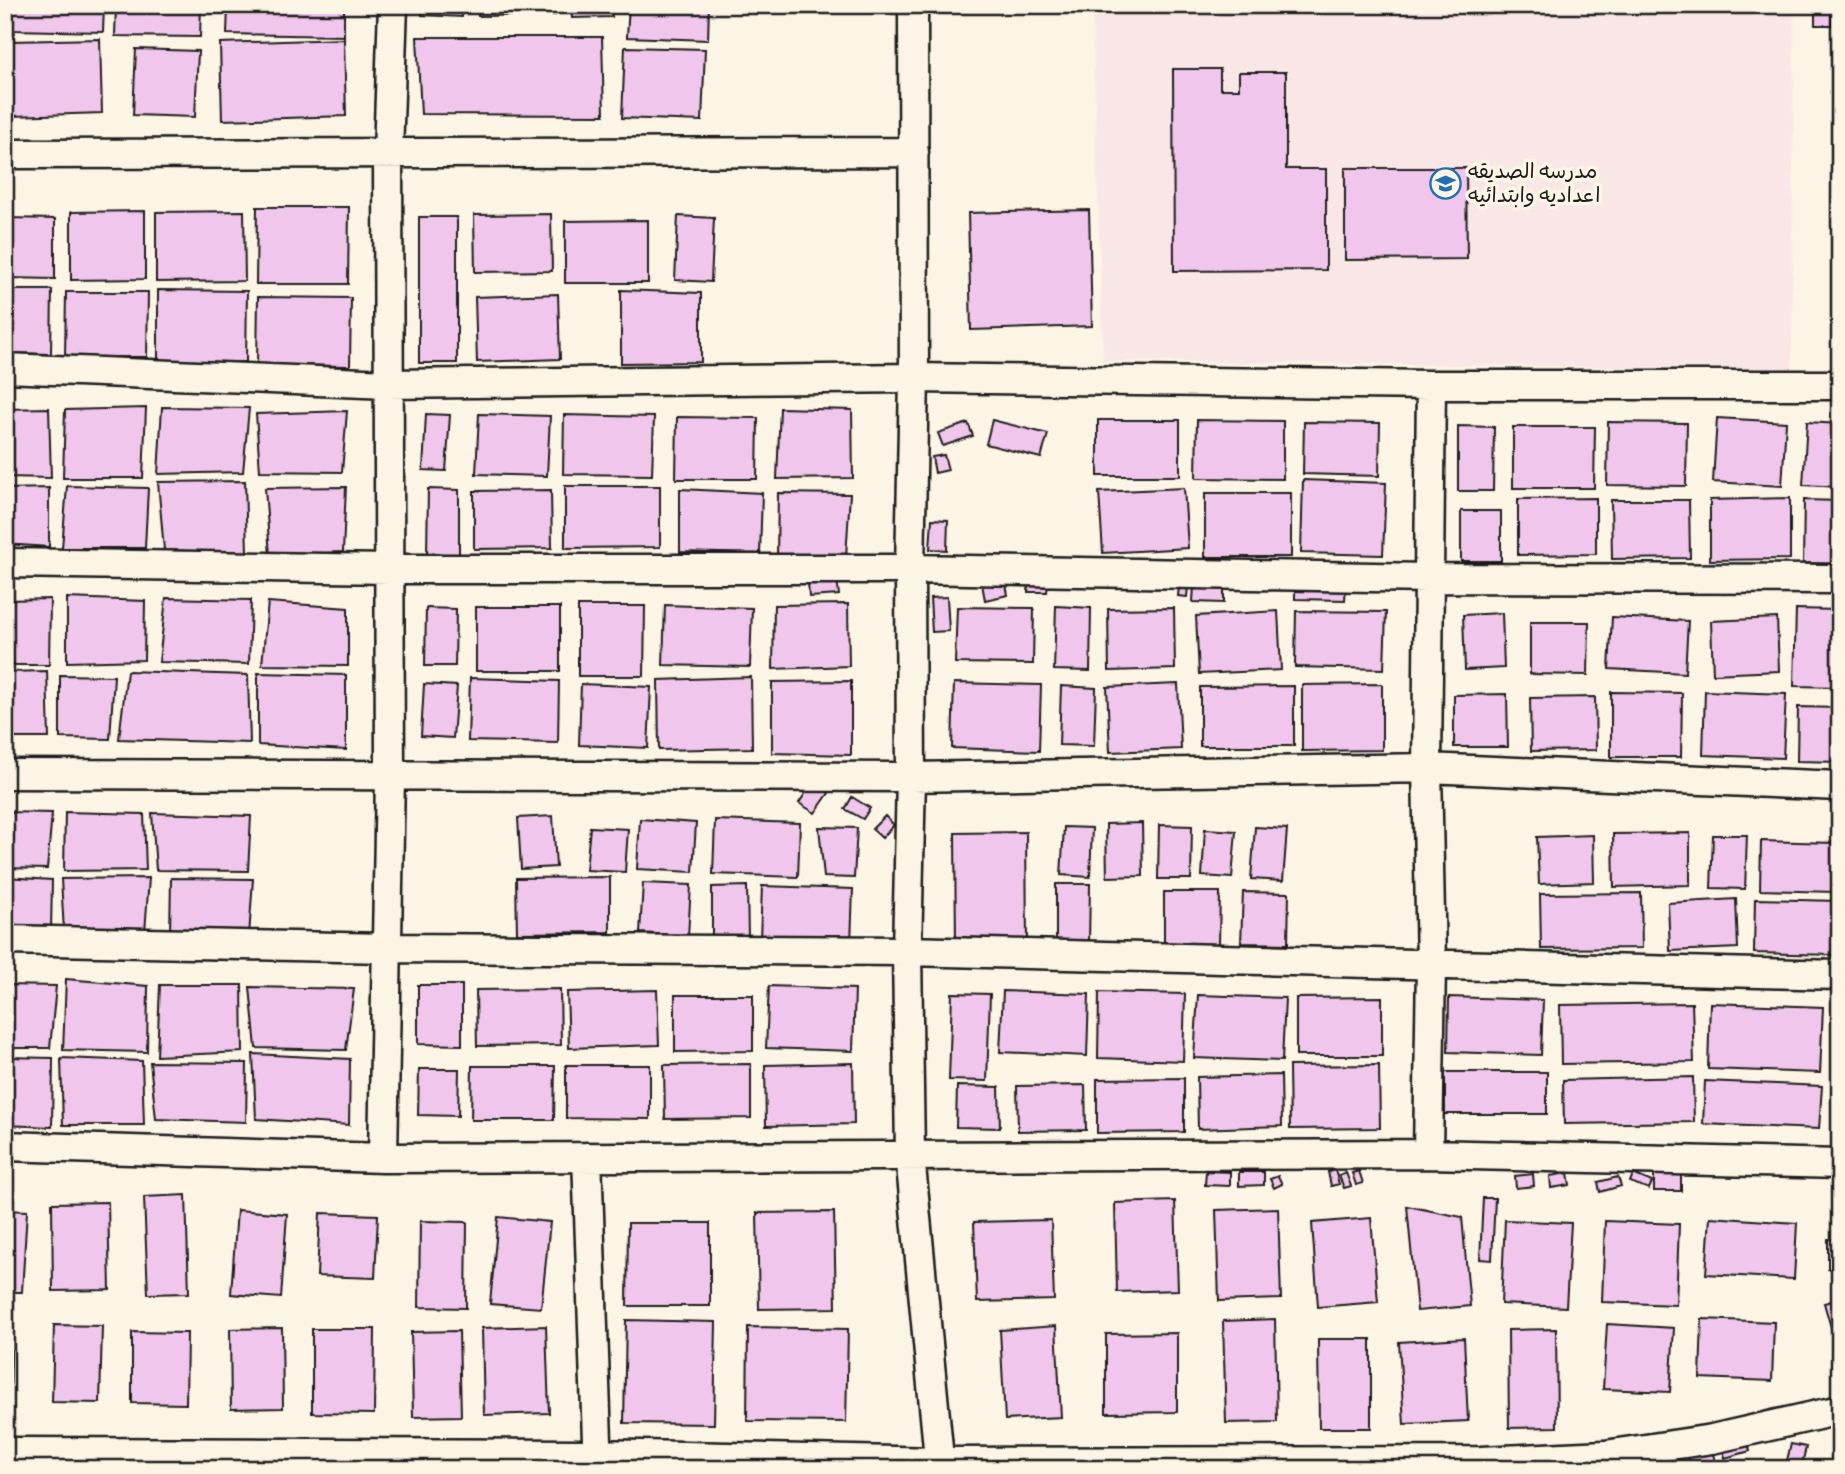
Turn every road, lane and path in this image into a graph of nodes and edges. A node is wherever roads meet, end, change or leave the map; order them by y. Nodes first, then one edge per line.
1 (393, 5) edge
2 (912, 5) edge
3 (914, 152) junction
4 (5, 154) edge
5 (388, 154) junction
6 (5, 368) edge
7 (914, 378) junction
8 (388, 384) junction
9 (1431, 385) junction
10 (1840, 385) edge
11 (5, 563) edge
12 (390, 569) junction
13 (910, 569) junction
14 (1428, 578) junction
15 (1840, 579) edge
16 (1427, 768) junction
17 (5, 774) edge
18 (390, 776) junction
19 (911, 777) junction
20 (1840, 786) edge
21 (5, 940) edge
22 (386, 948) junction
23 (907, 950) junction
24 (1431, 964) junction
25 (1840, 975) edge
26 (5, 1146) edge
27 (1429, 1154) junction
28 (910, 1155) junction
29 (587, 1157) junction
30 (383, 1158) junction
31 (1840, 1164) edge
32 (1840, 1410) edge
33 (5, 1452) edge
34 (158, 1462) edge
35 (598, 1462) edge
36 (940, 1465) edge

1 - 5 street
2 - 3 street
3 - 5 street
3 - 7 street
4 - 5 street
5 - 8 street
6 - 8 street
7 - 8 street
7 - 9 street
7 - 13 street
8 - 12 street
9 - 10 street
9 - 14 street
11 - 12 street
12 - 13 street
12 - 18 street
13 - 14 street
13 - 19 street
14 - 15 street
14 - 16 street
16 - 19 street
16 - 20 street
16 - 24 street
17 - 18 street
18 - 19 street
18 - 22 street
19 - 23 street
21 - 22 street
22 - 23 street
22 - 30 street
23 - 24 street
23 - 28 street
24 - 25 street
24 - 27 street
26 - 30 street
27 - 28 street
27 - 31 street
28 - 29 street
28 - 36 street
29 - 30 street
29 - 35 street
32 - 36 street
33 - 34 street
34 - 35 street
35 - 36 street

